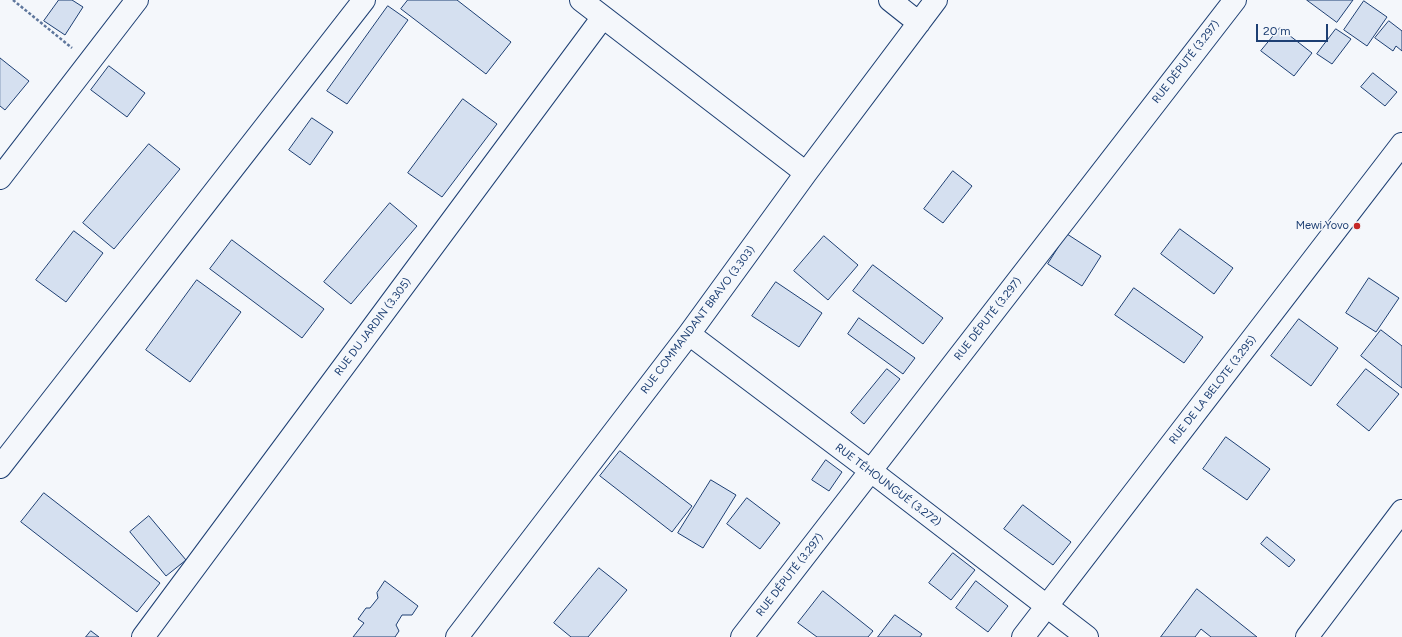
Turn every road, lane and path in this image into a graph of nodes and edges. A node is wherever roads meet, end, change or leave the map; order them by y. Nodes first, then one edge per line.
1 (14, 0) edge
2 (137, 0) edge
3 (364, 0) edge
4 (581, 0) edge
5 (890, 0) edge
6 (936, 0) edge
7 (1234, 0) edge
8 (603, 17) junction
9 (919, 23) junction
10 (89, 62) junction
11 (1402, 144) edge
12 (806, 173) junction
13 (0, 178) edge
14 (689, 334) junction
15 (0, 467) edge
16 (871, 471) junction
17 (1402, 511) edge
18 (1047, 606) junction
19 (143, 637) edge
20 (457, 637) edge
21 (742, 637) edge
22 (1023, 637) edge
23 (1087, 637) edge
24 (1307, 637) edge

1 - 10 path
2 - 10 street
3 - 15 street
4 - 8 street
5 - 9 street
6 - 9 street, RUE COMMANDANT BRAVO (3.303)
7 - 16 street, RUE DÉPUTÉ (3.297)
8 - 12 street
8 - 19 street, RUE DU JARDIN (3.305)
9 - 12 street, RUE COMMANDANT BRAVO (3.303)
10 - 13 street
11 - 18 street, RUE DE LA BELOTE (3.295)
12 - 14 street, RUE COMMANDANT BRAVO (3.303)
14 - 16 street, RUE TÉHOUNGUÉ (3.272)
14 - 20 street, RUE COMMANDANT BRAVO (3.303)
16 - 18 street, RUE TÉHOUNGUÉ (3.272)
16 - 21 street, RUE DÉPUTÉ (3.297)
17 - 24 street
18 - 22 street, RUE DE LA BELOTE (3.295)
18 - 23 street, RUE TÉHOUNGUÉ (3.272)

